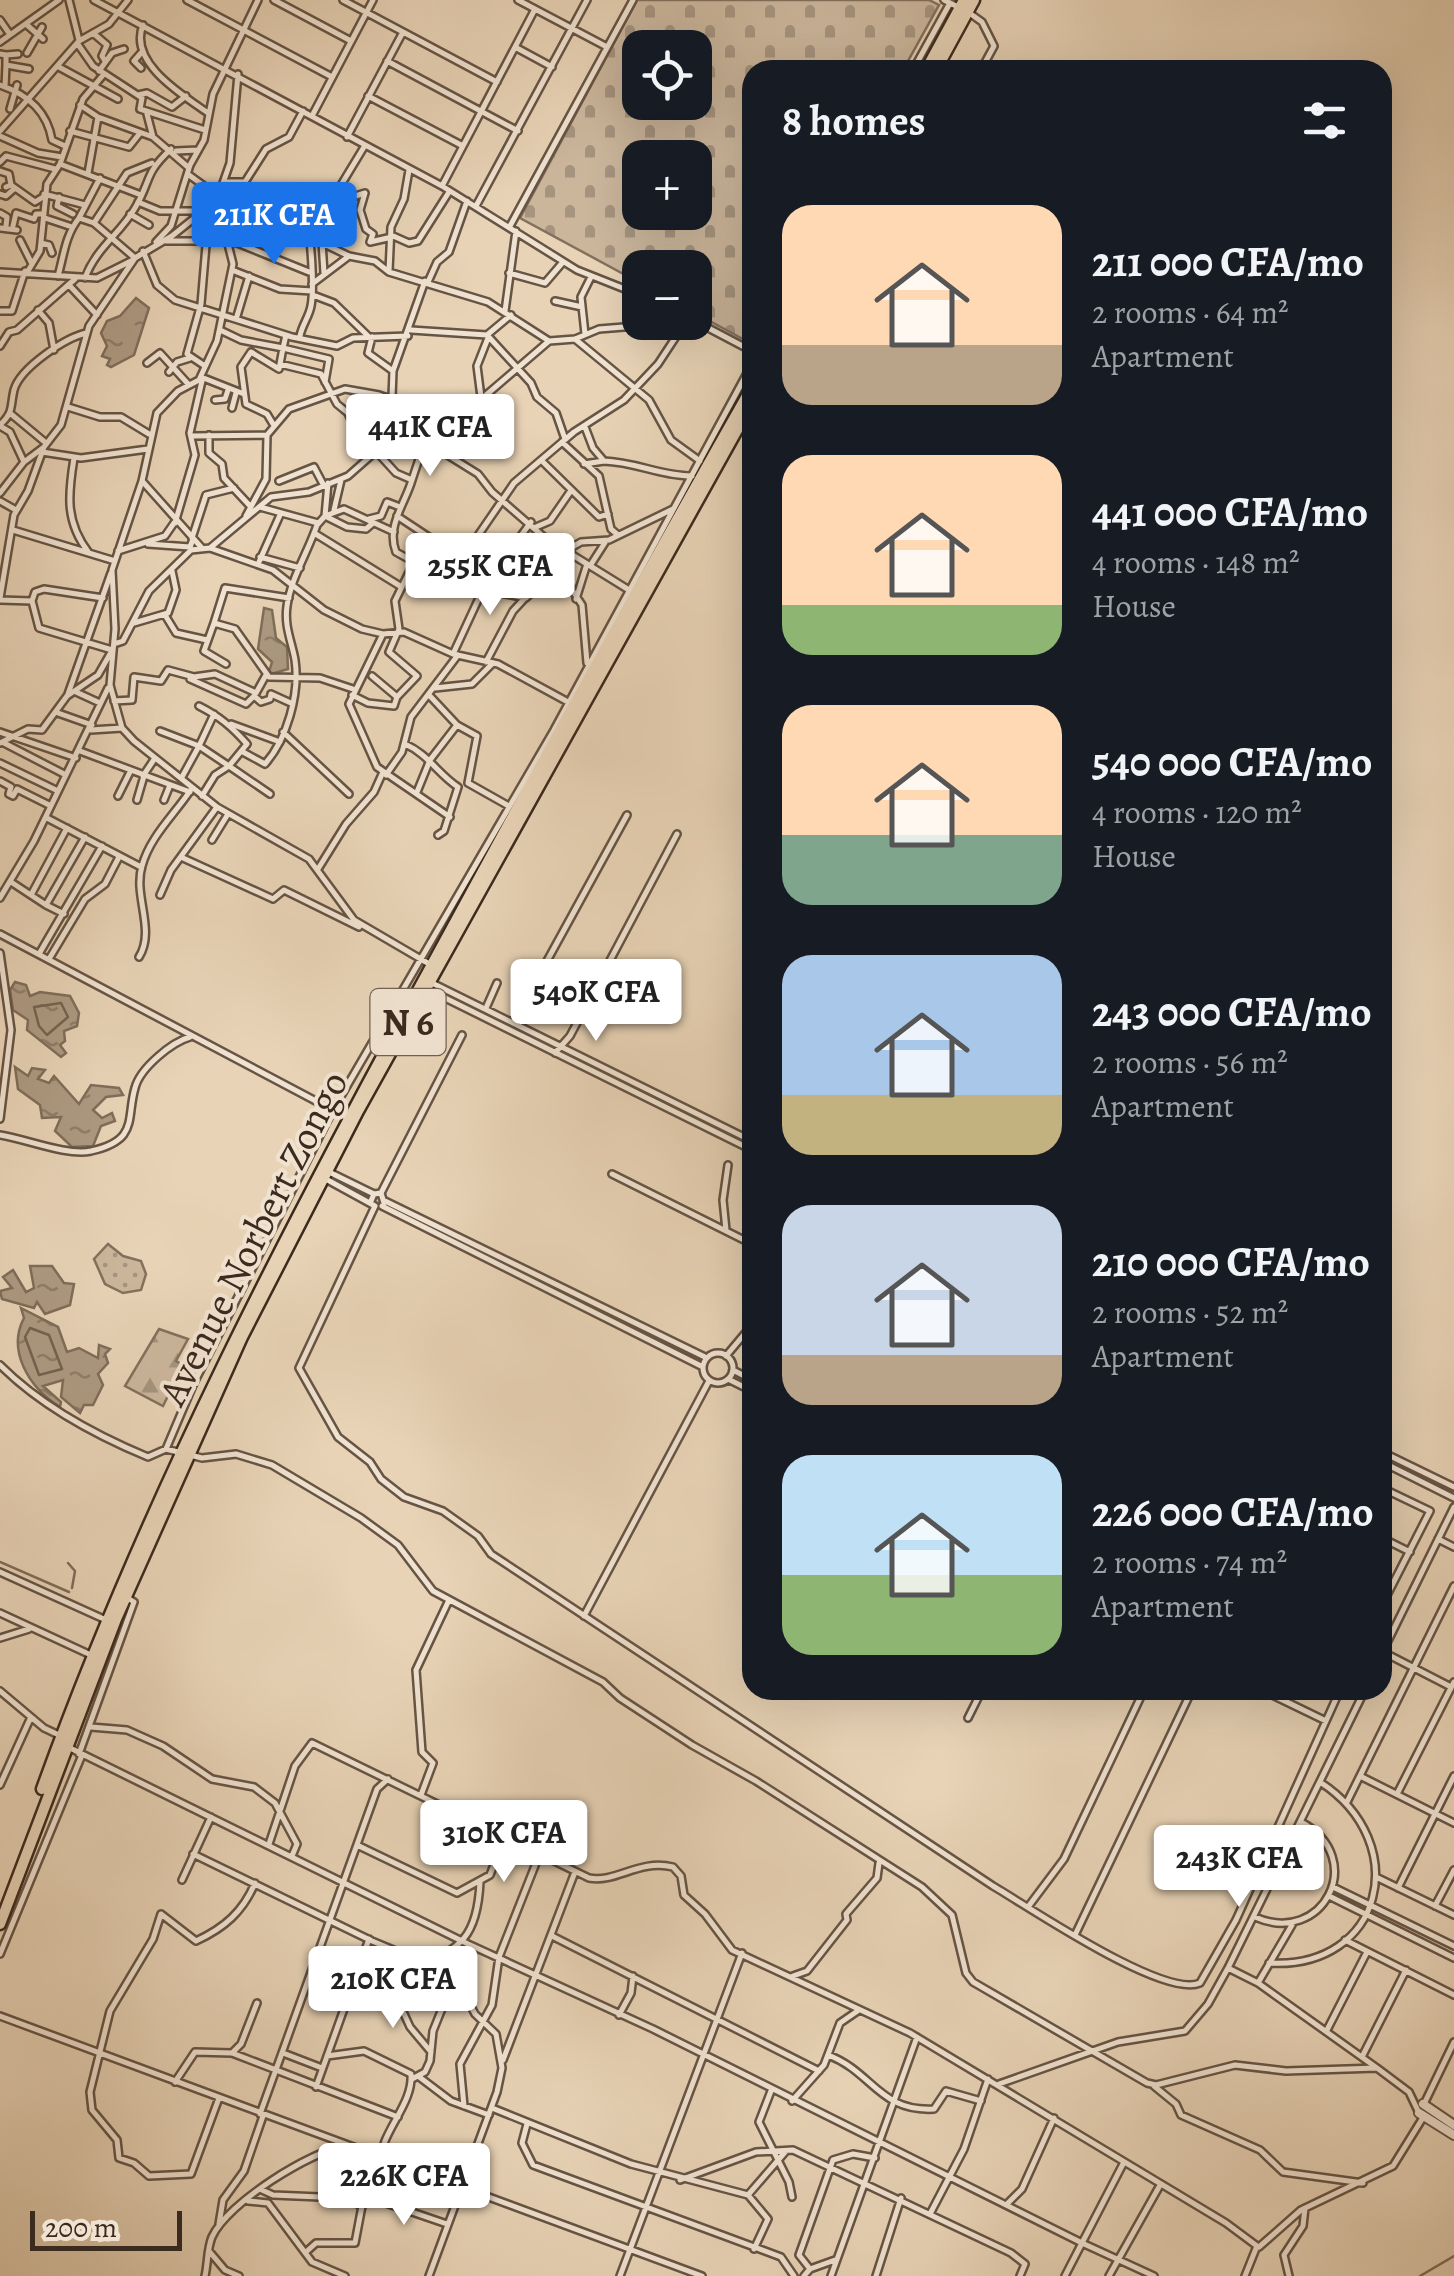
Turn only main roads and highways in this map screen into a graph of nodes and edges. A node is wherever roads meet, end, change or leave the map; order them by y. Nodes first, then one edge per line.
1 (974, 0) edge
2 (956, 4) edge
3 (931, 60) edge
4 (939, 60) edge
5 (742, 404) edge
6 (742, 421) edge
7 (425, 984) junction
8 (321, 1172) junction
9 (183, 1453) junction
10 (110, 1622) junction
11 (64, 1739) junction
12 (0, 1906) edge
13 (0, 1924) edge

1 - 2 main road
2 - 3 main road
2 - 4 main road
5 - 7 main road, Avenue Norbert Zongo / N 6
6 - 7 main road, Avenue Norbert Zongo / N 6
7 - 8 main road, Avenue Norbert Zongo / N 6
7 - 8 main road, Avenue Norbert Zongo / N 6
8 - 9 main road, Avenue Norbert Zongo / N 6
9 - 10 main road, Avenue Norbert Zongo / N 6
9 - 10 main road, Avenue Norbert Zongo / N 6
10 - 11 main road, Avenue Norbert Zongo / N 6
11 - 12 main road, N 6
11 - 13 main road, N 6

